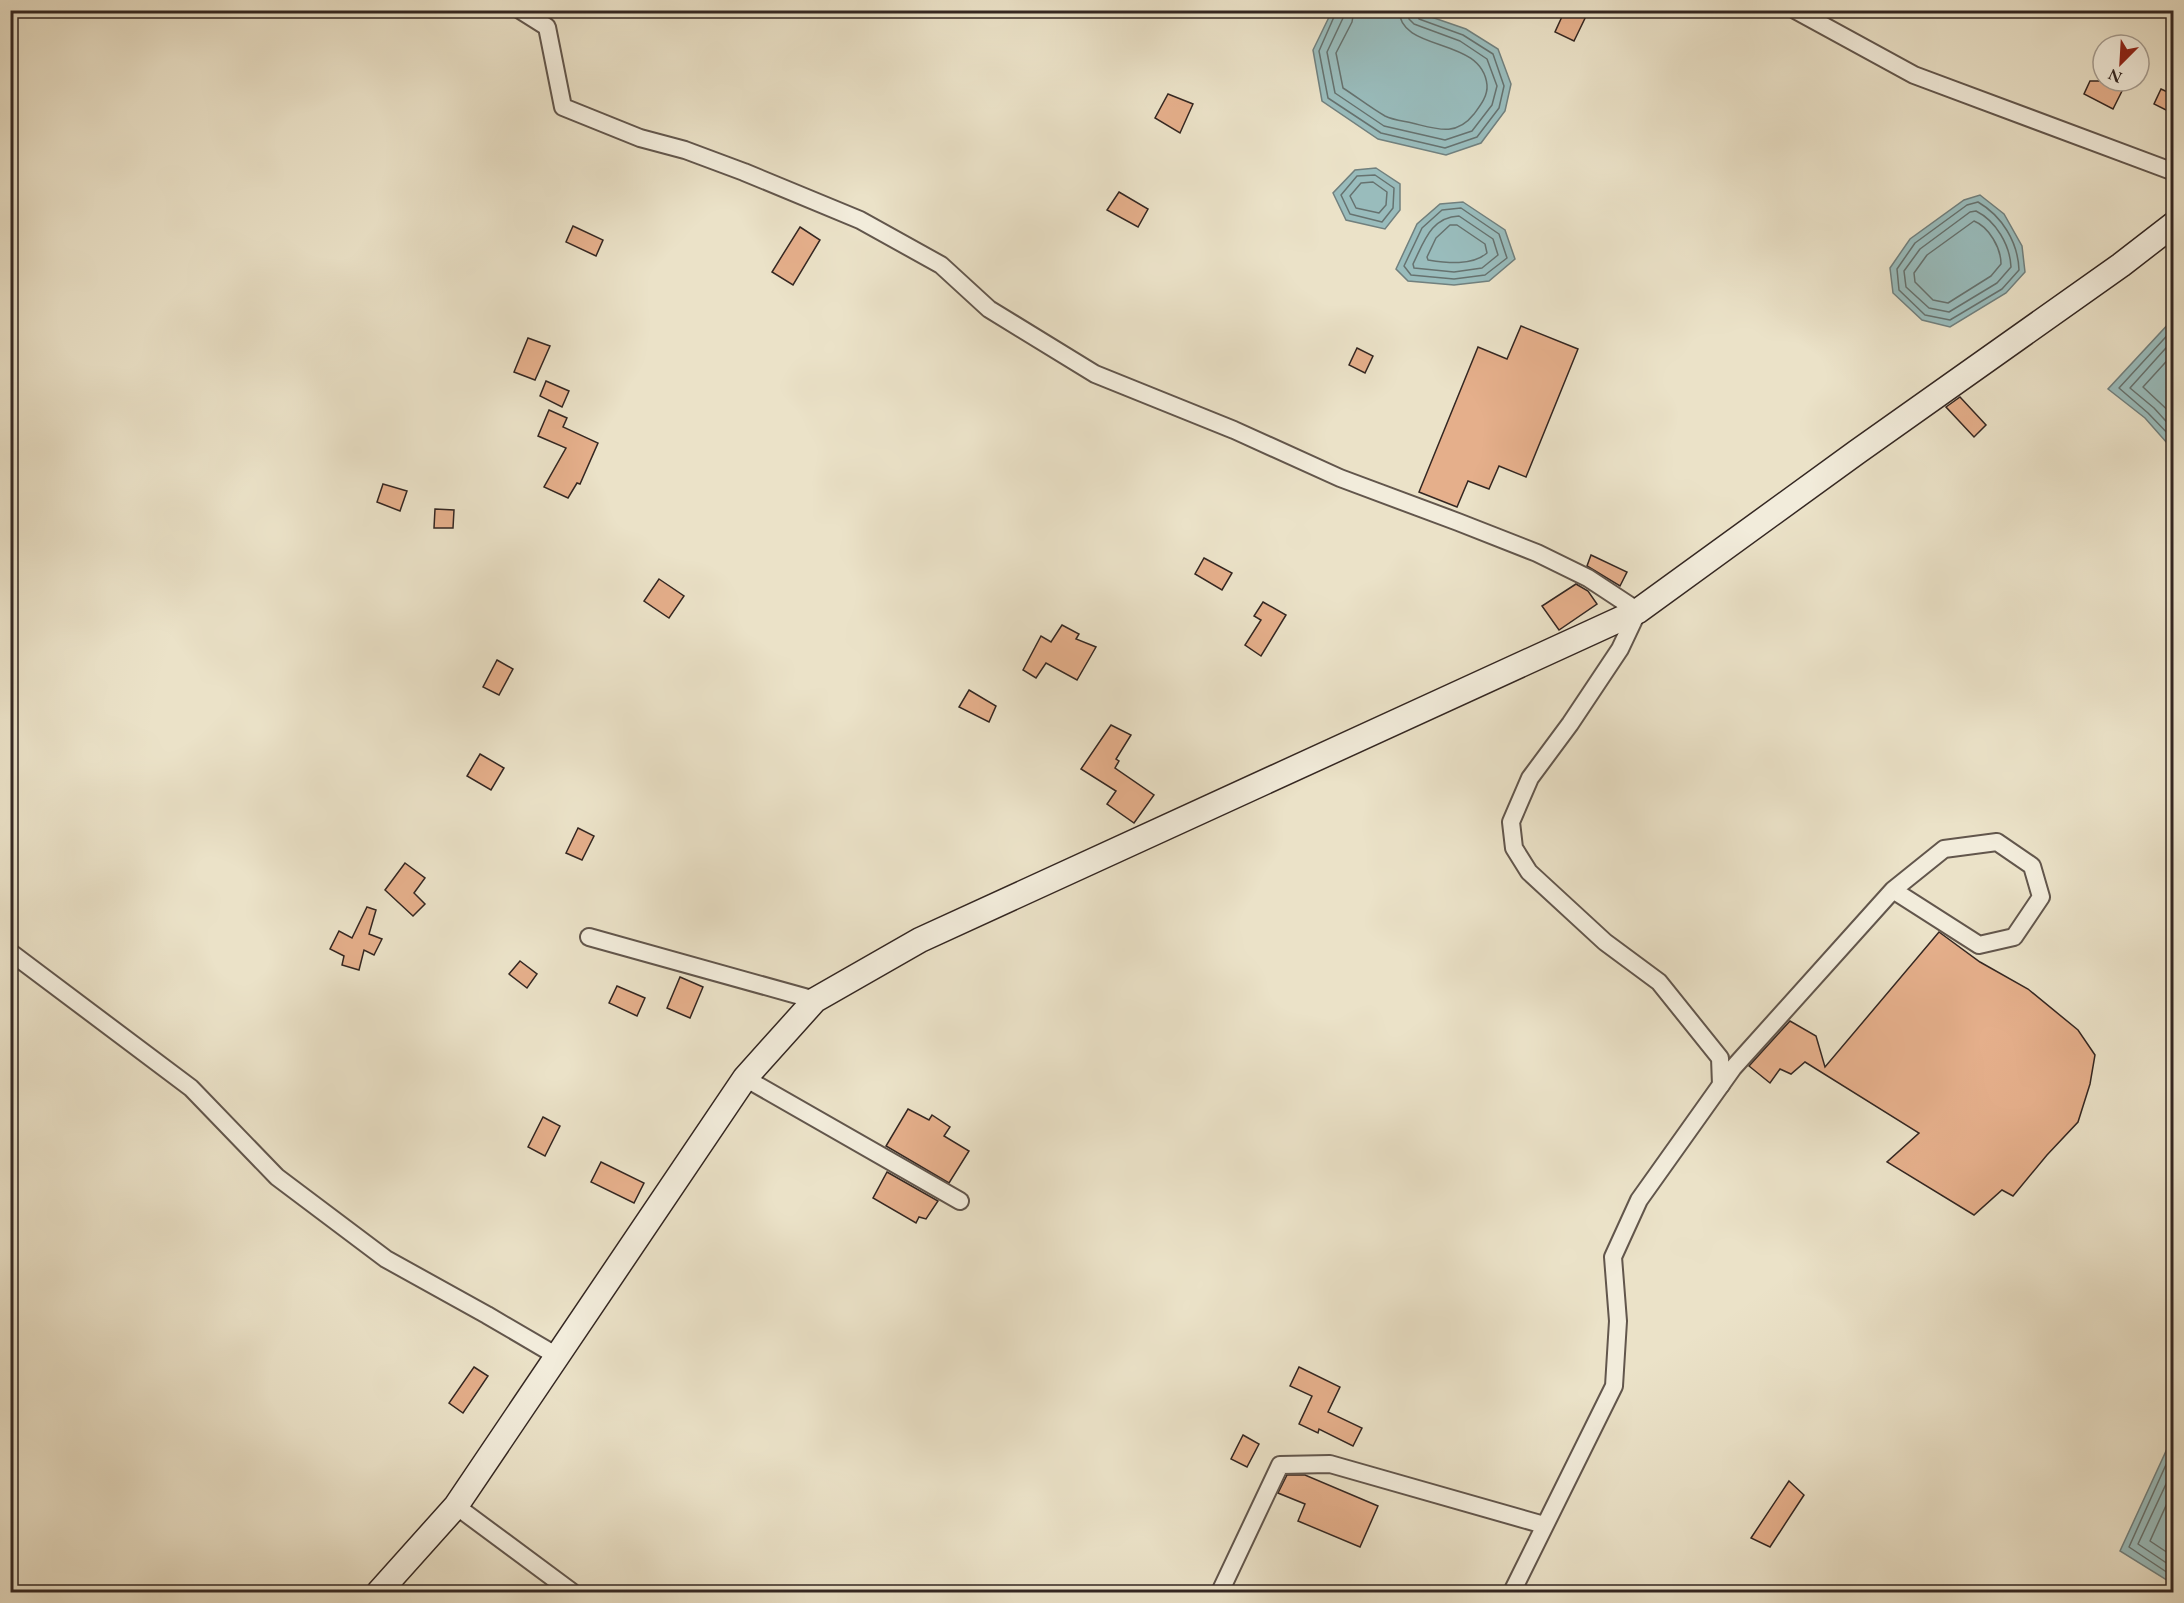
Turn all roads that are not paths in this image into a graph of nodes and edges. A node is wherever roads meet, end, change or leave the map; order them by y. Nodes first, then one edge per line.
1 (520, 10) edge
2 (1796, 10) edge
3 (2174, 172) edge
4 (2174, 224) edge
5 (1638, 611) junction
6 (1893, 890) junction
7 (589, 936) dead end
8 (10, 952) edge
9 (815, 1000) junction
10 (745, 1078) junction
11 (1721, 1085) junction
12 (960, 1201) dead end
13 (556, 1356) junction
14 (456, 1506) junction
15 (1544, 1525) junction
16 (379, 1593) edge
17 (572, 1593) edge
18 (1220, 1593) edge
19 (1512, 1593) edge

1 - 5 street
2 - 3 street
4 - 5 main road
5 - 9 main road
5 - 11 street
6 - 6 street
6 - 11 street
7 - 9 street
8 - 13 street
9 - 10 main road
10 - 12 street
10 - 13 main road
11 - 15 street
13 - 14 main road
14 - 16 main road
14 - 17 street
15 - 18 street
15 - 19 street

